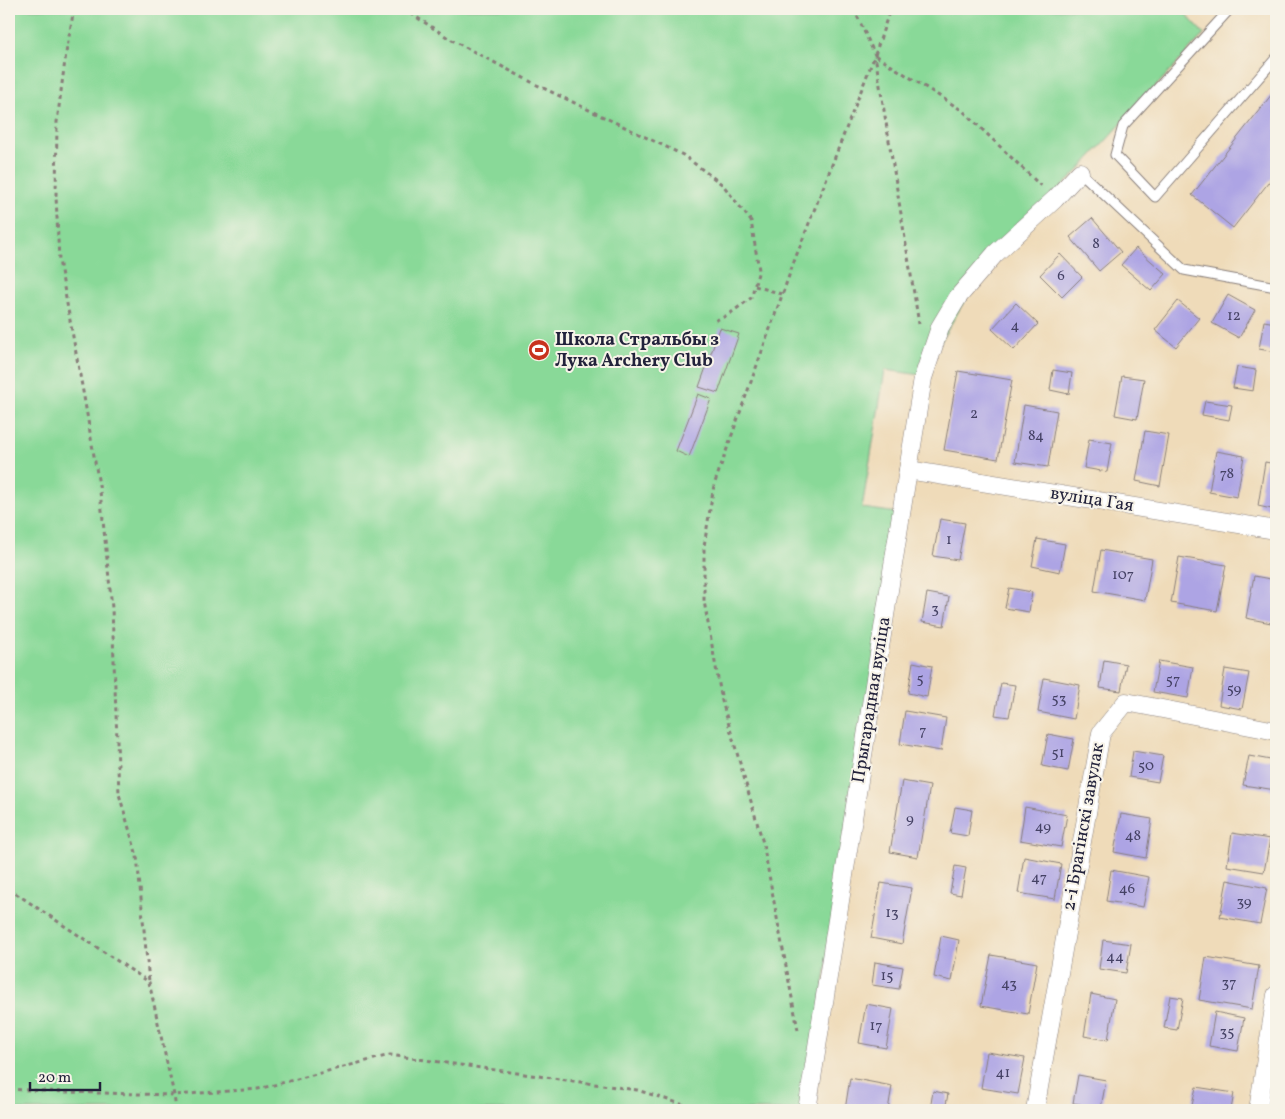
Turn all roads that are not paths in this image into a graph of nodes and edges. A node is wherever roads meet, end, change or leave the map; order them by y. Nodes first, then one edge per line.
1 (1230, 9) edge
2 (1276, 58) edge
3 (1080, 172) joint
4 (1276, 287) edge
5 (908, 470) junction
6 (1276, 530) edge
7 (1276, 731) edge
8 (1276, 995) edge
9 (807, 1110) edge
10 (1035, 1110) edge
11 (1258, 1110) edge

1 - 2 lane
3 - 4 lane
3 - 5 street, Прыгарадная вуліца
5 - 6 street, вуліца Гая
5 - 9 street, Прыгарадная вуліца
7 - 10 street, 2-і Брагінскі завулак
8 - 11 street

